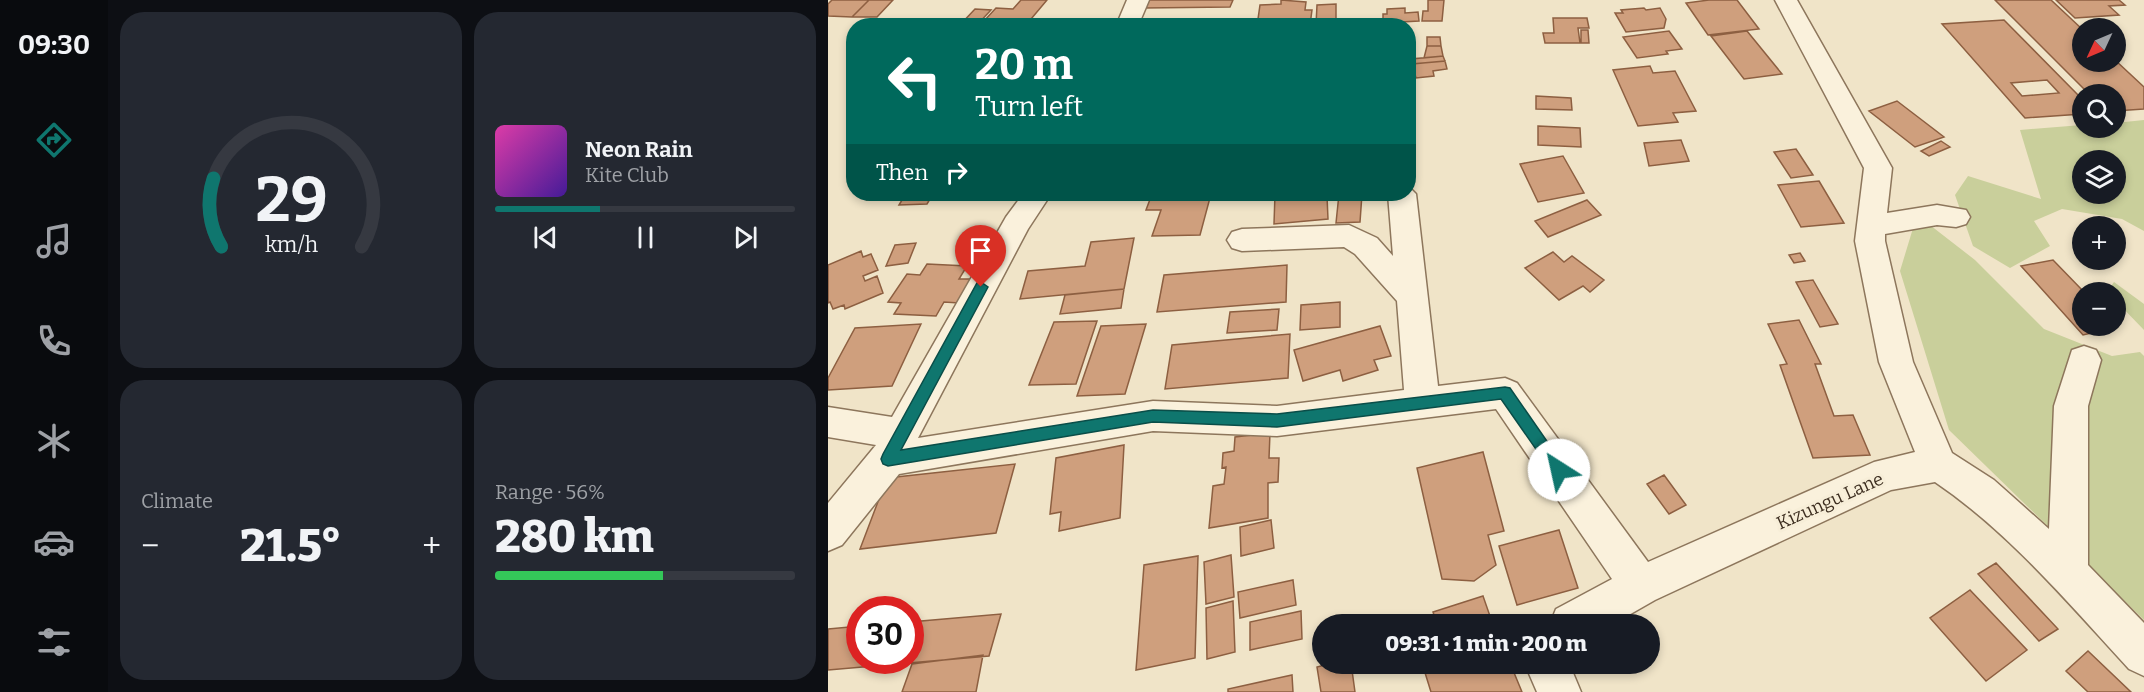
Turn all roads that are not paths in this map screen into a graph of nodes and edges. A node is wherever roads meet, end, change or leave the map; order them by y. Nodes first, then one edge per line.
1 (1138, 0) edge
2 (1786, 0) edge
3 (1130, 18) edge
4 (1032, 201) edge
5 (1403, 201) edge
6 (1956, 217) dead end
7 (1871, 226) junction
8 (1242, 240) dead end
9 (1412, 298) junction
10 (2084, 360) dead end
11 (1422, 403) junction
12 (828, 422) edge
13 (895, 446) junction
14 (1939, 465) junction
15 (828, 532) edge
16 (2068, 573) junction
17 (1641, 586) junction
18 (1589, 614) edge
19 (2144, 654) edge
20 (1551, 674) edge
21 (1559, 692) edge

1 - 3 street
2 - 7 street
4 - 13 street
5 - 9 street
6 - 7 street
7 - 14 street
8 - 9 street
9 - 11 street
10 - 16 street
11 - 13 street
11 - 17 street
12 - 13 street
13 - 15 street
14 - 16 street
14 - 17 street, Kizungu Lane
16 - 19 street
17 - 18 street, Kizungu Lane
20 - 21 street

